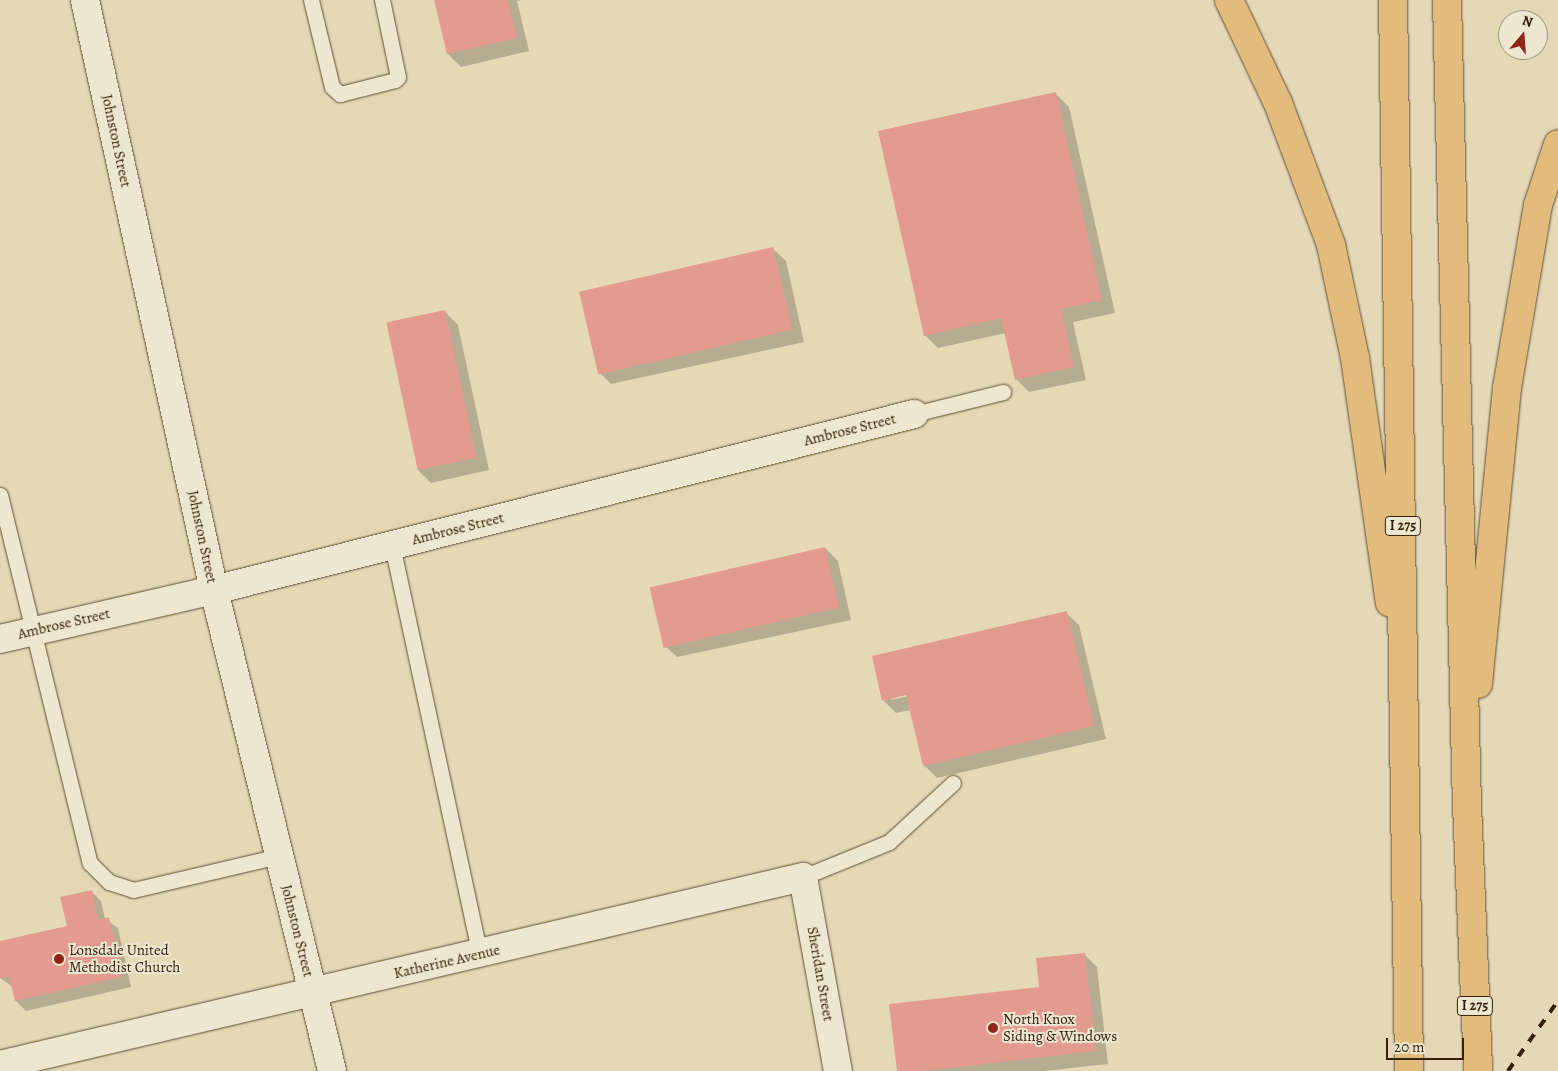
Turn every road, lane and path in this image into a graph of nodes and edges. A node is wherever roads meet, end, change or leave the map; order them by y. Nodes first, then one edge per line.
1 (84, 0) edge
2 (311, 0) edge
3 (382, 0) edge
4 (1230, 0) edge
5 (1393, 0) edge
6 (1446, 0) edge
7 (1558, 144) edge
8 (1003, 392) dead end
9 (914, 414) joint
10 (0, 495) edge
11 (392, 545) junction
12 (214, 590) junction
13 (34, 631) junction
14 (0, 639) edge
15 (1406, 706) junction
16 (953, 783) dead end
17 (1467, 805) junction
18 (279, 856) junction
19 (803, 877) junction
20 (480, 954) junction
21 (312, 994) junction
22 (1409, 1062) edge
23 (0, 1065) edge
24 (332, 1071) edge
25 (838, 1071) edge
26 (1478, 1071) edge

1 - 12 street, Johnston Street
2 - 3 lane
4 - 15 highway
5 - 15 highway, I 275
6 - 17 highway, I 275
7 - 17 highway
8 - 9 lane
9 - 11 street, Ambrose Street
10 - 13 lane
11 - 12 street, Ambrose Street
11 - 20 lane
12 - 13 street, Ambrose Street
12 - 18 street, Johnston Street
13 - 14 street, Ambrose Street
13 - 18 lane
15 - 22 highway, I 275
16 - 19 lane, Katherine Avenue
17 - 26 highway, I 275
18 - 21 street, Johnston Street
19 - 20 street, Katherine Avenue
19 - 25 street, Sheridan Street
20 - 21 street, Katherine Avenue
21 - 23 street, Katherine Avenue
21 - 24 street, Johnston Street

